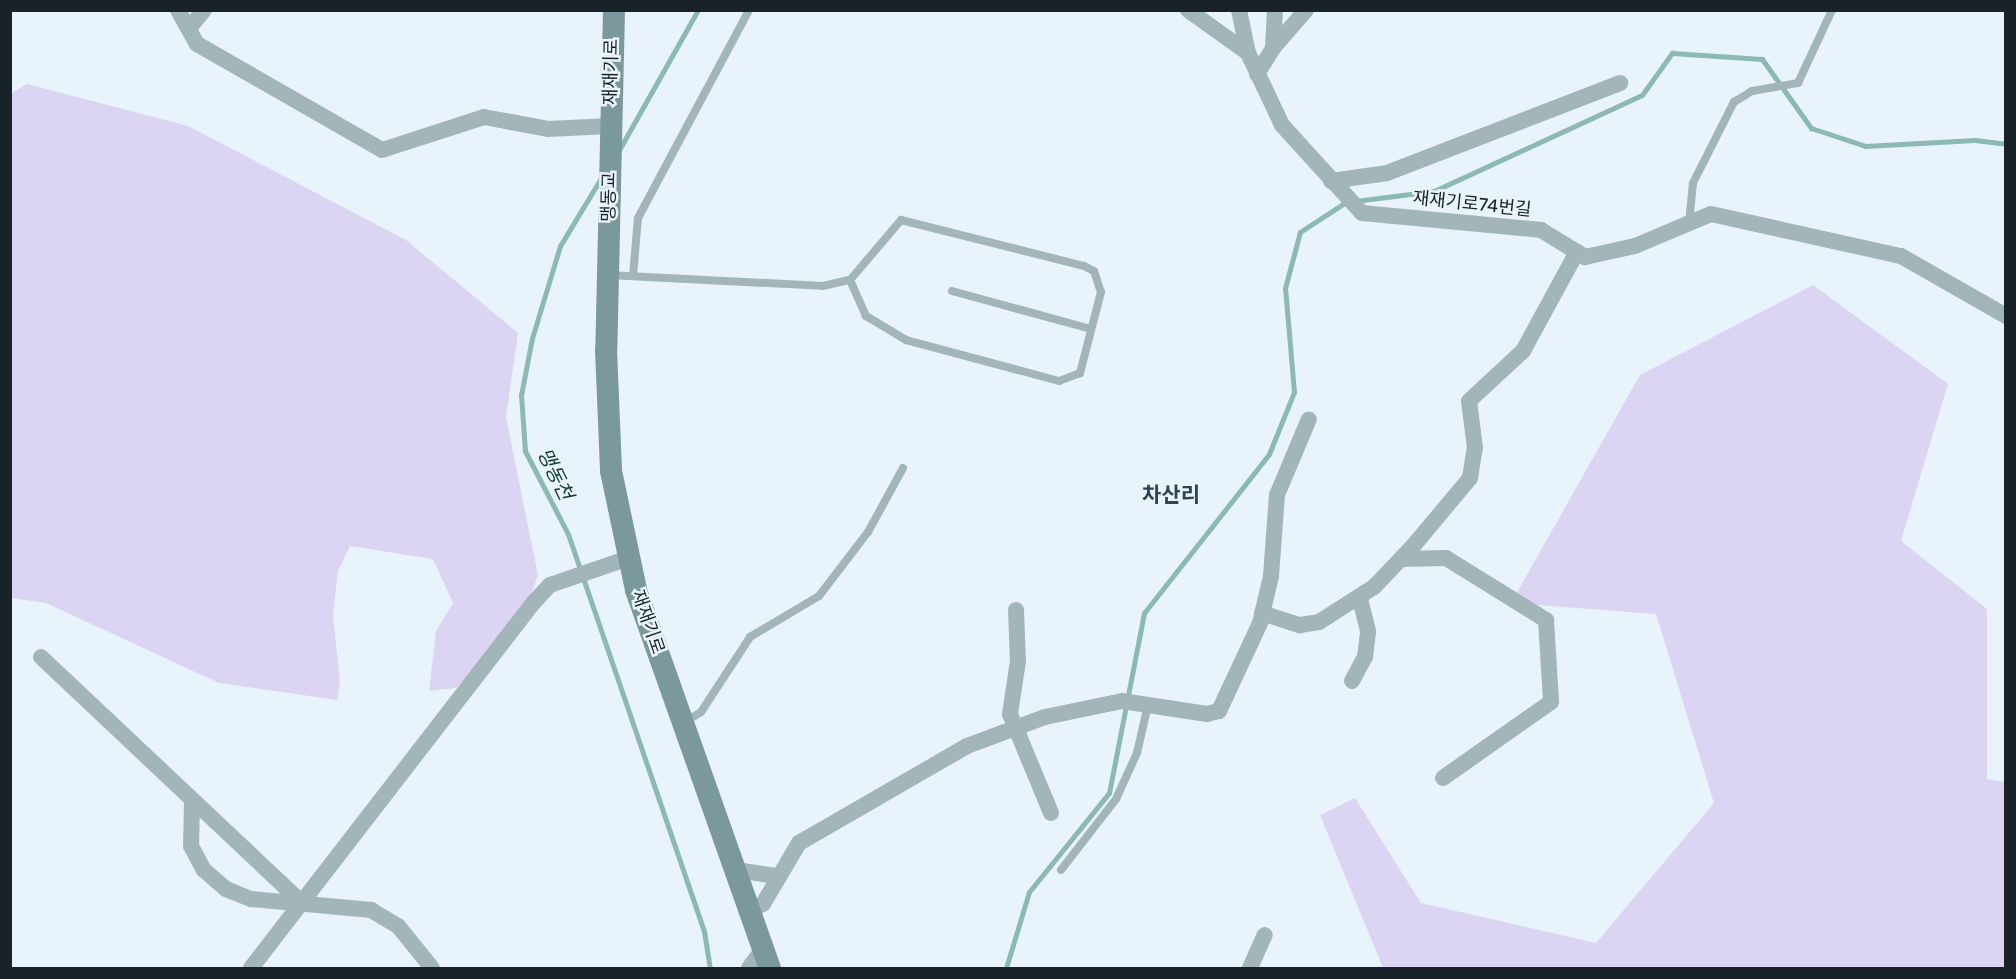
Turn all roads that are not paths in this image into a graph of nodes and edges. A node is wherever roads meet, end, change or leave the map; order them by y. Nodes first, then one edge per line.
1 (178, 10) edge
2 (204, 10) edge
3 (614, 10) edge
4 (749, 10) edge
5 (1188, 10) edge
6 (1239, 10) edge
7 (1275, 10) edge
8 (1306, 10) edge
9 (1832, 10) edge
10 (190, 26) junction
11 (1273, 48) junction
12 (1248, 53) junction
13 (1257, 74) junction
14 (1620, 83) dead end
15 (610, 130) junction
16 (1337, 187) junction
17 (1689, 223) junction
18 (1577, 252) junction
19 (607, 267) junction
20 (633, 276) junction
21 (850, 280) junction
22 (952, 291) dead end
23 (2006, 316) edge
24 (1091, 329) junction
25 (1309, 419) dead end
26 (903, 468) dead end
27 (629, 558) junction
28 (1401, 559) junction
29 (1360, 598) junction
30 (1016, 610) dead end
31 (1262, 614) junction
32 (41, 657) dead end
33 (1352, 681) dead end
34 (1136, 703) junction
35 (683, 723) junction
36 (1014, 729) junction
37 (1443, 778) dead end
38 (192, 803) junction
39 (1051, 813) dead end
40 (735, 870) junction
41 (1061, 870) dead end
42 (776, 876) junction
43 (300, 901) junction
44 (750, 910) junction
45 (1265, 935) dead end
46 (767, 959) edge
47 (251, 969) edge
48 (432, 969) edge
49 (749, 969) edge
50 (1250, 969) edge

1 - 10 street
2 - 10 street
3 - 15 street, 재재기로
4 - 20 lane
5 - 12 street
6 - 12 street, 재재기로74번길
7 - 11 street
8 - 11 street
9 - 17 lane
10 - 15 street
11 - 13 street
12 - 13 street, 재재기로74번길
13 - 16 street, 재재기로74번길
14 - 16 street
15 - 19 street, 맹동교
16 - 18 street, 재재기로74번길
17 - 18 street
17 - 23 street
18 - 28 street
19 - 20 lane
19 - 27 street, 재재기로
20 - 21 lane
21 - 24 lane
21 - 24 lane
22 - 24 lane
25 - 31 street
26 - 35 lane
27 - 35 street, 재재기로
27 - 43 street
28 - 29 street
28 - 37 street
29 - 31 street
29 - 33 street
30 - 36 street
31 - 34 street
32 - 38 street
34 - 36 street
34 - 41 lane
35 - 40 street, 재재기로
36 - 39 street
36 - 42 street
38 - 43 street
38 - 43 street
40 - 42 street
40 - 44 street, 재재기로
42 - 44 street
43 - 47 street
43 - 48 street
44 - 46 street, 재재기로
45 - 50 street
46 - 49 street

